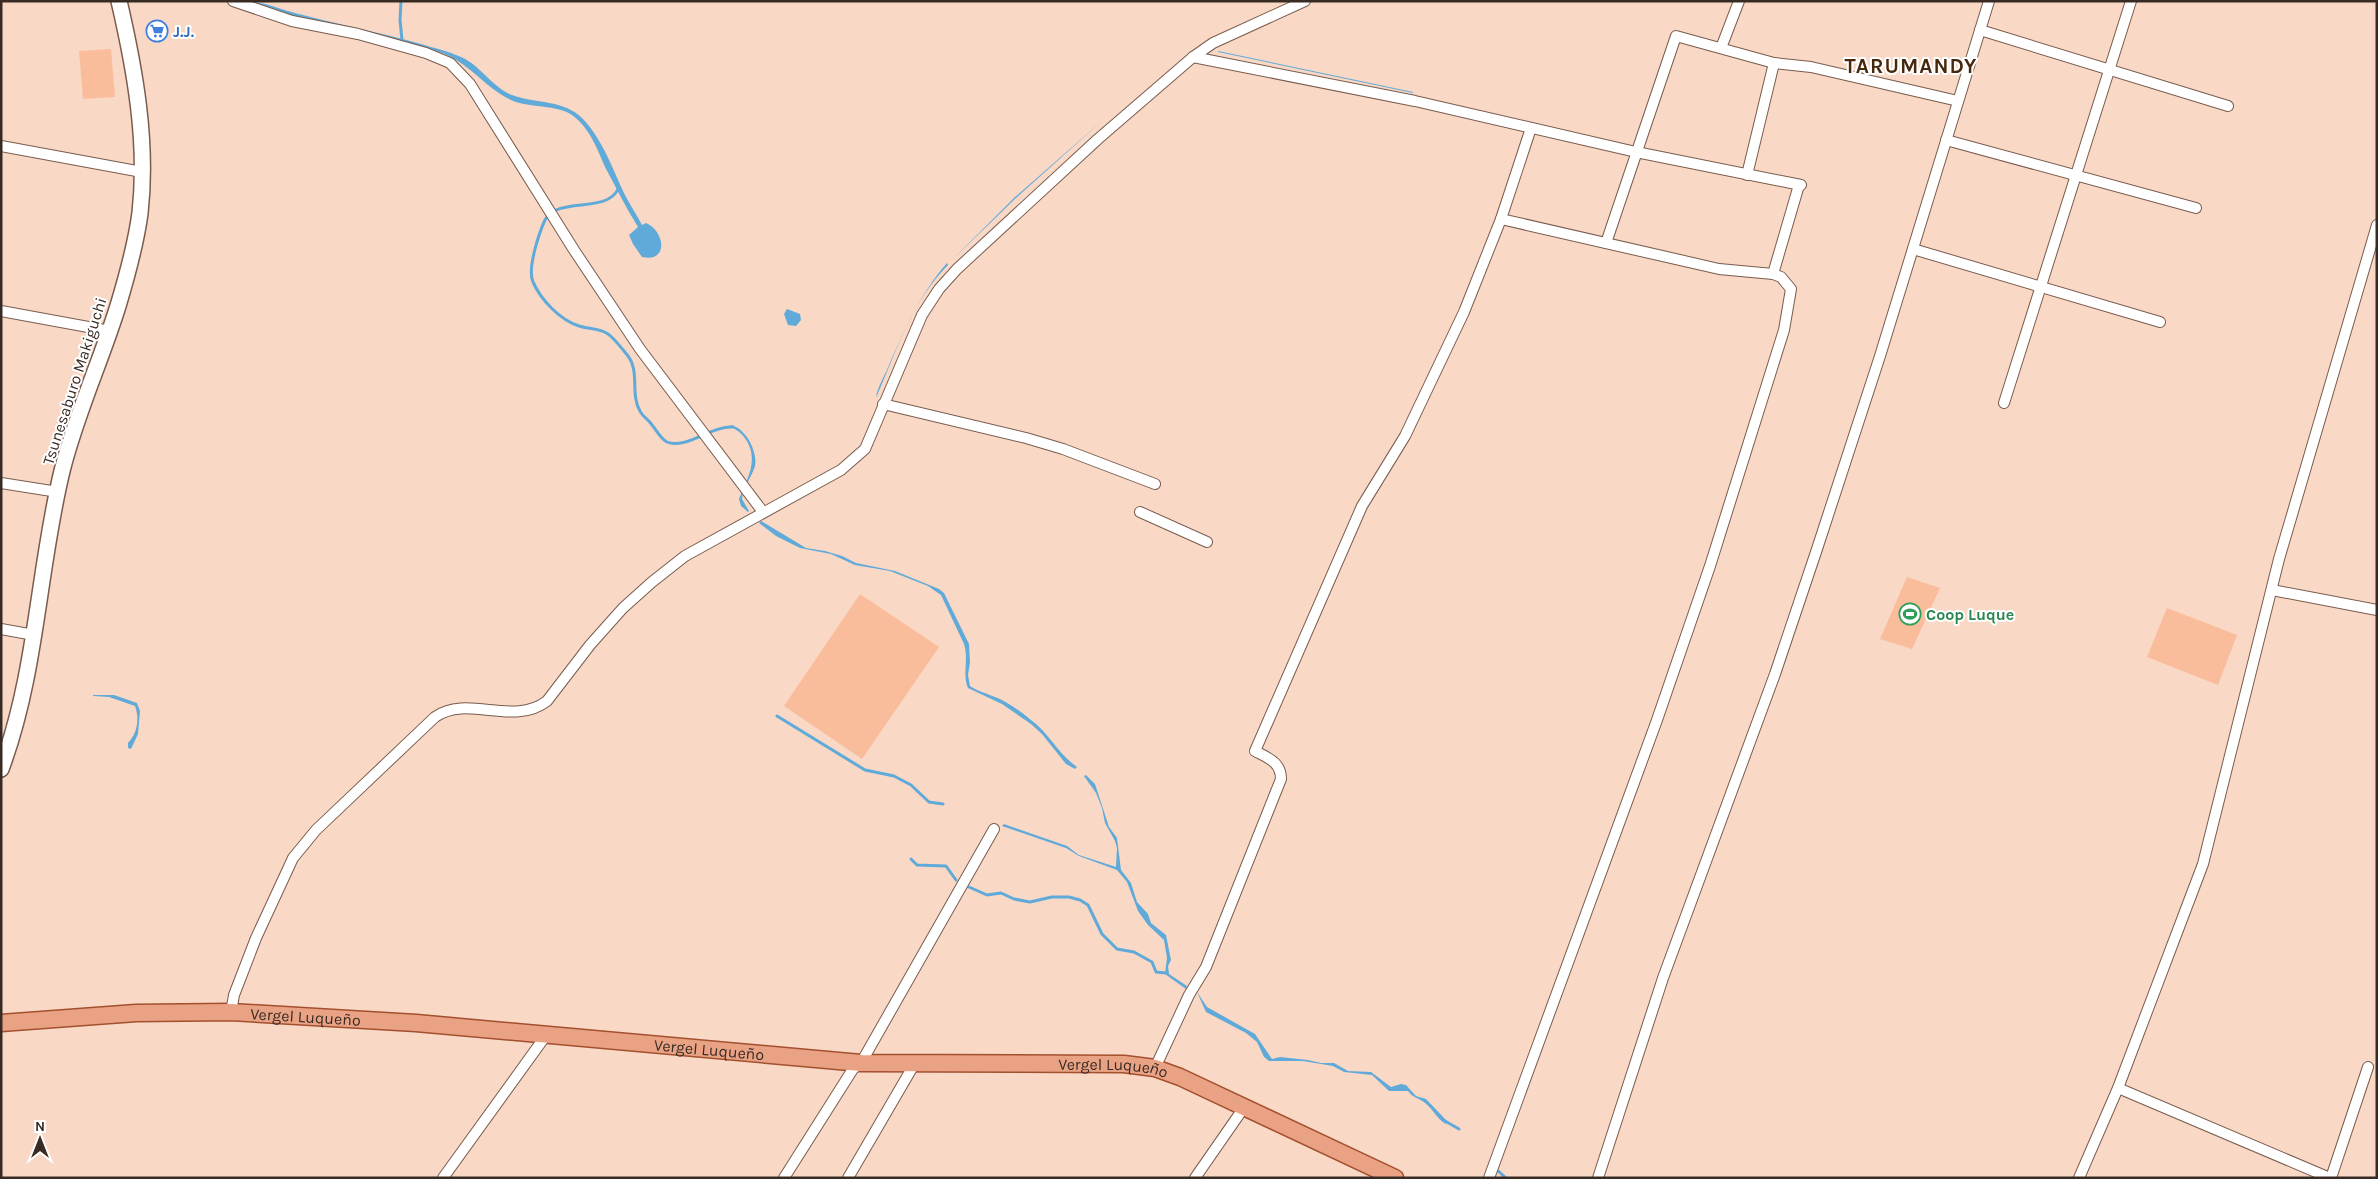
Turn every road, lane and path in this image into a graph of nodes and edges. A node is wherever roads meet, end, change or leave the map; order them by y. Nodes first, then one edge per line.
1 (120, 1) edge
2 (233, 1) edge
3 (1305, 1) edge
4 (1740, 1) edge
5 (1989, 1) edge
6 (2131, 1) edge
7 (1980, 30) junction
8 (1720, 48) junction
9 (1193, 57) junction
10 (1774, 63) junction
11 (2110, 70) junction
12 (1958, 101) junction
13 (2228, 106) dead end
14 (1531, 128) junction
15 (1946, 140) junction
16 (1, 146) edge
17 (1636, 152) junction
18 (142, 172) junction
19 (1747, 174) junction
20 (2076, 176) junction
21 (2196, 208) dead end
22 (1501, 220) junction
23 (2377, 225) edge
24 (1606, 243) junction
25 (1913, 249) junction
26 (1773, 274) junction
27 (2041, 287) junction
28 (1, 311) edge
29 (2160, 322) dead end
30 (110, 331) junction
31 (2004, 403) dead end
32 (883, 404) junction
33 (1, 483) edge
34 (1155, 484) dead end
35 (58, 492) junction
36 (763, 512) junction
37 (1140, 512) dead end
38 (1207, 542) dead end
39 (2272, 590) junction
40 (2377, 610) edge
41 (1, 629) edge
42 (34, 635) junction
43 (1, 769) edge
44 (994, 829) dead end
45 (231, 1012) junction
46 (1, 1024) edge
47 (547, 1034) junction
48 (915, 1062) junction
49 (861, 1064) junction
50 (2368, 1067) dead end
51 (1155, 1068) junction
52 (2118, 1088) junction
53 (1245, 1106) junction
54 (443, 1178) edge
55 (784, 1178) edge
56 (848, 1178) edge
57 (1195, 1178) edge
58 (1395, 1178) edge
59 (1489, 1178) edge
60 (1598, 1178) edge
61 (2080, 1178) edge
62 (2330, 1178) edge

1 - 18 street, Tsunesaburo Makiguchi
2 - 36 street
3 - 9 street
4 - 8 street
5 - 7 street
6 - 11 street
7 - 11 street
7 - 12 street
8 - 10 street
8 - 17 street
9 - 14 street
9 - 32 street
10 - 12 street
10 - 19 street
11 - 13 street
11 - 20 street
12 - 15 street
14 - 17 street
14 - 22 street
15 - 20 street
15 - 25 street
16 - 18 street
17 - 19 street
17 - 24 street
18 - 30 street, Tsunesaburo Makiguchi
19 - 26 street
20 - 21 street
20 - 27 street
22 - 24 street
22 - 51 street
23 - 39 street
24 - 26 street
25 - 27 street
25 - 60 street
26 - 59 street
27 - 29 street
27 - 31 street
28 - 30 street
30 - 35 street, Tsunesaburo Makiguchi
32 - 34 street
32 - 36 street
33 - 35 street
35 - 42 street, Tsunesaburo Makiguchi
36 - 45 street
37 - 38 street
39 - 40 street
39 - 52 street
41 - 42 street
42 - 43 street, Tsunesaburo Makiguchi
44 - 49 street
45 - 46 main road, Vergel Luqueño
45 - 47 main road, Vergel Luqueño
47 - 49 main road, Vergel Luqueño
47 - 54 street
48 - 49 main road, Vergel Luqueño
48 - 51 main road, Vergel Luqueño
48 - 56 street
49 - 55 street
50 - 62 street
51 - 53 main road, Vergel Luqueño
52 - 61 street
52 - 62 street
53 - 57 street
53 - 58 main road, Vergel Luqueño

